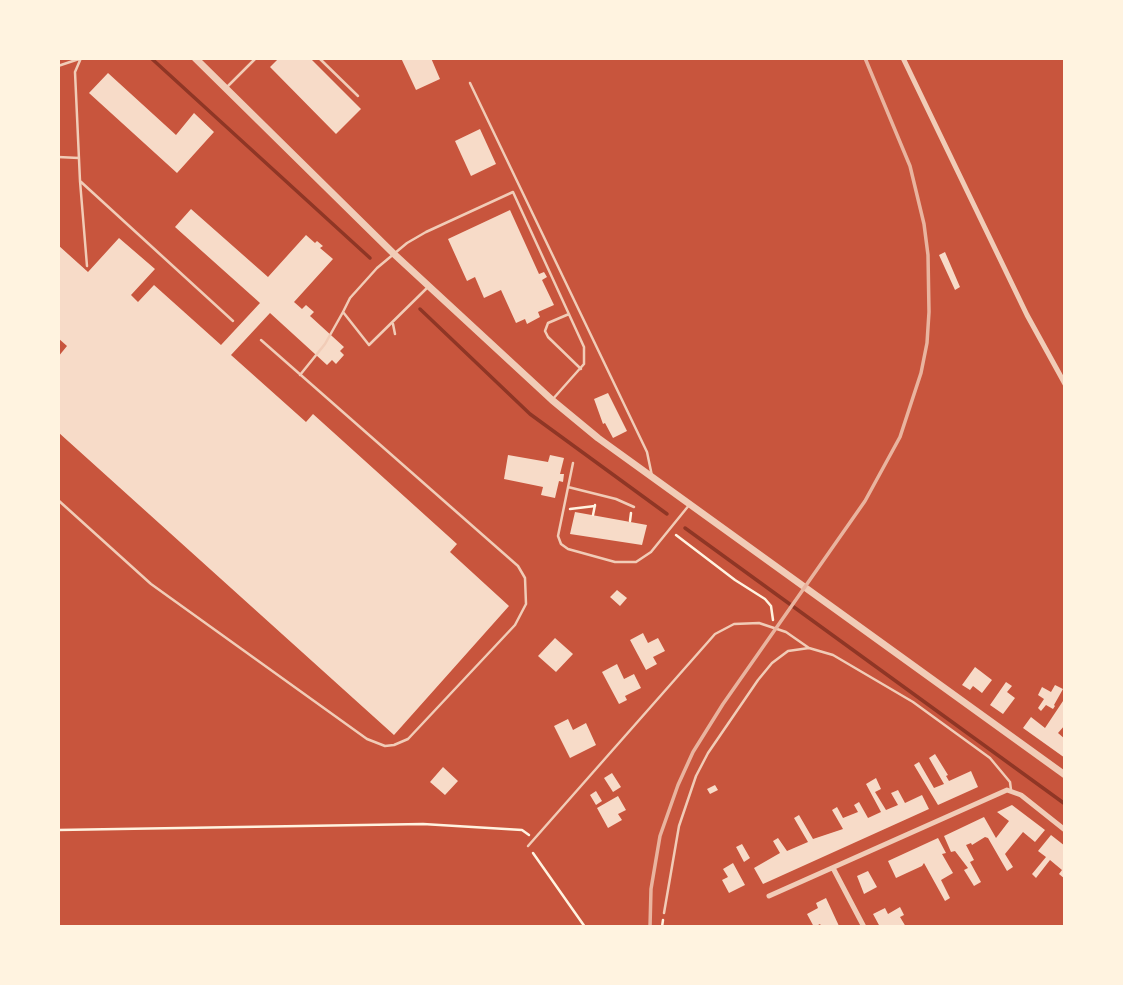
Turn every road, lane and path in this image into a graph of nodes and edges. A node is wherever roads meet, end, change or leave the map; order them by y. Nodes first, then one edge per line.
1 (80, 58) edge
2 (195, 58) edge
3 (256, 58) edge
4 (319, 58) edge
5 (903, 58) edge
6 (58, 66) edge
7 (470, 83) dead end
8 (226, 88) junction
9 (358, 96) dead end
10 (58, 157) edge
11 (79, 158) junction
12 (80, 181) junction
13 (394, 254) junction
14 (87, 266) dead end
15 (429, 286) junction
16 (343, 312) junction
17 (570, 313) junction
18 (233, 321) dead end
19 (393, 322) junction
20 (395, 334) dead end
21 (261, 340) dead end
22 (369, 345) junction
23 (373, 348) dead end
24 (581, 369) junction
25 (300, 375) junction
26 (1065, 384) edge
27 (552, 400) junction
28 (573, 463) dead end
29 (653, 478) junction
30 (568, 487) junction
31 (58, 500) edge
32 (690, 504) junction
33 (634, 507) dead end
34 (563, 508) junction
35 (631, 514) dead end
36 (593, 515) dead end
37 (630, 521) dead end
38 (670, 530) junction
39 (773, 627) junction
40 (809, 648) junction
41 (1065, 775) edge
42 (1013, 791) junction
43 (58, 830) edge
44 (1065, 830) edge
45 (533, 838) junction
46 (528, 846) joint
47 (833, 868) junction
48 (769, 896) dead end
49 (664, 913) dead end
50 (585, 927) edge
51 (864, 927) edge

1 - 6 lane
1 - 11 lane
2 - 8 street
3 - 8 lane
4 - 9 lane
5 - 26 street
7 - 29 lane
8 - 13 street
10 - 11 lane
11 - 12 lane
12 - 14 lane
12 - 18 lane
13 - 15 street
13 - 16 lane
13 - 17 lane
15 - 19 lane
15 - 27 street
16 - 22 lane
16 - 25 lane
17 - 24 lane
17 - 24 lane
19 - 20 lane
19 - 22 lane
21 - 25 lane
22 - 23 lane
24 - 27 lane
25 - 31 lane
27 - 29 street
28 - 30 lane
29 - 32 street
30 - 33 lane
30 - 34 lane
32 - 38 lane
32 - 41 street
34 - 36 path
34 - 38 lane
35 - 37 path
38 - 39 path
39 - 40 lane
39 - 45 lane
40 - 42 lane
40 - 49 lane
42 - 44 street
42 - 47 street
43 - 45 path
45 - 46 lane
46 - 50 path
47 - 48 street
47 - 51 street

